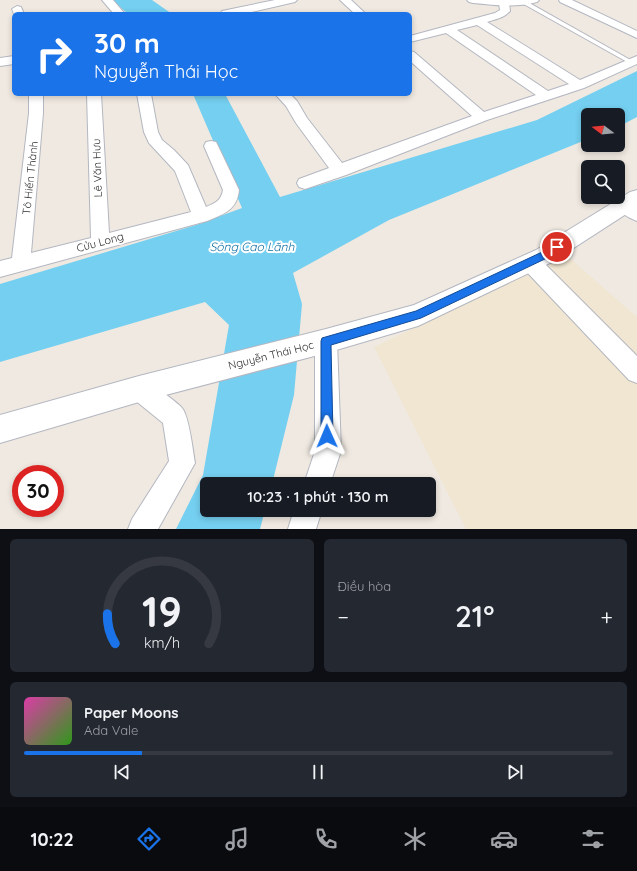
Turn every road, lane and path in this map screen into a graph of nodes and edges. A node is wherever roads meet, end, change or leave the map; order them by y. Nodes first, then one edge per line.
1 (107, 0) edge
2 (291, 0) edge
3 (345, 0) edge
4 (473, 0) edge
5 (564, 0) edge
6 (528, 1) edge
7 (271, 2) edge
8 (504, 2) junction
9 (118, 12) edge
10 (234, 12) edge
11 (359, 12) edge
12 (479, 20) junction
13 (448, 29) junction
14 (637, 35) edge
15 (412, 38) edge
16 (412, 58) edge
17 (12, 60) edge
18 (634, 61) edge
19 (0, 62) edge
20 (579, 85) junction
21 (36, 96) edge
22 (94, 96) edge
23 (144, 96) edge
24 (284, 96) edge
25 (547, 96) junction
26 (482, 117) junction
27 (211, 146) dead end
28 (340, 171) junction
29 (305, 183) dead end
30 (633, 206) edge
31 (200, 216) junction
32 (100, 242) junction
33 (21, 262) junction
34 (530, 262) junction
35 (0, 269) edge
36 (326, 341) junction
37 (637, 372) edge
38 (140, 389) junction
39 (0, 429) edge
40 (319, 477) edge
41 (306, 517) edge
42 (142, 529) edge
43 (302, 529) edge

1 - 9 street
2 - 7 street
3 - 11 street
4 - 8 street
5 - 14 street
6 - 8 street
6 - 18 lane
7 - 10 street
8 - 12 street
12 - 13 street
12 - 20 street
13 - 15 street
13 - 25 street
16 - 26 street
17 - 19 street
18 - 20 street
20 - 25 street
21 - 33 street, Tô Hiến Thành
22 - 32 street, Lê Văn Hưu
23 - 31 street
24 - 28 street
25 - 26 street
26 - 28 street
27 - 31 street, Cửu Long
28 - 29 street
30 - 34 street, Nguyễn Thái Học
31 - 32 street, Cửu Long
32 - 33 street, Cửu Long
33 - 35 street, Cửu Long
34 - 36 street, Nguyễn Thái Học
34 - 37 street
36 - 38 street, Nguyễn Thái Học
36 - 40 street
38 - 39 street, Nguyễn Thái Học
38 - 42 street
41 - 43 street

